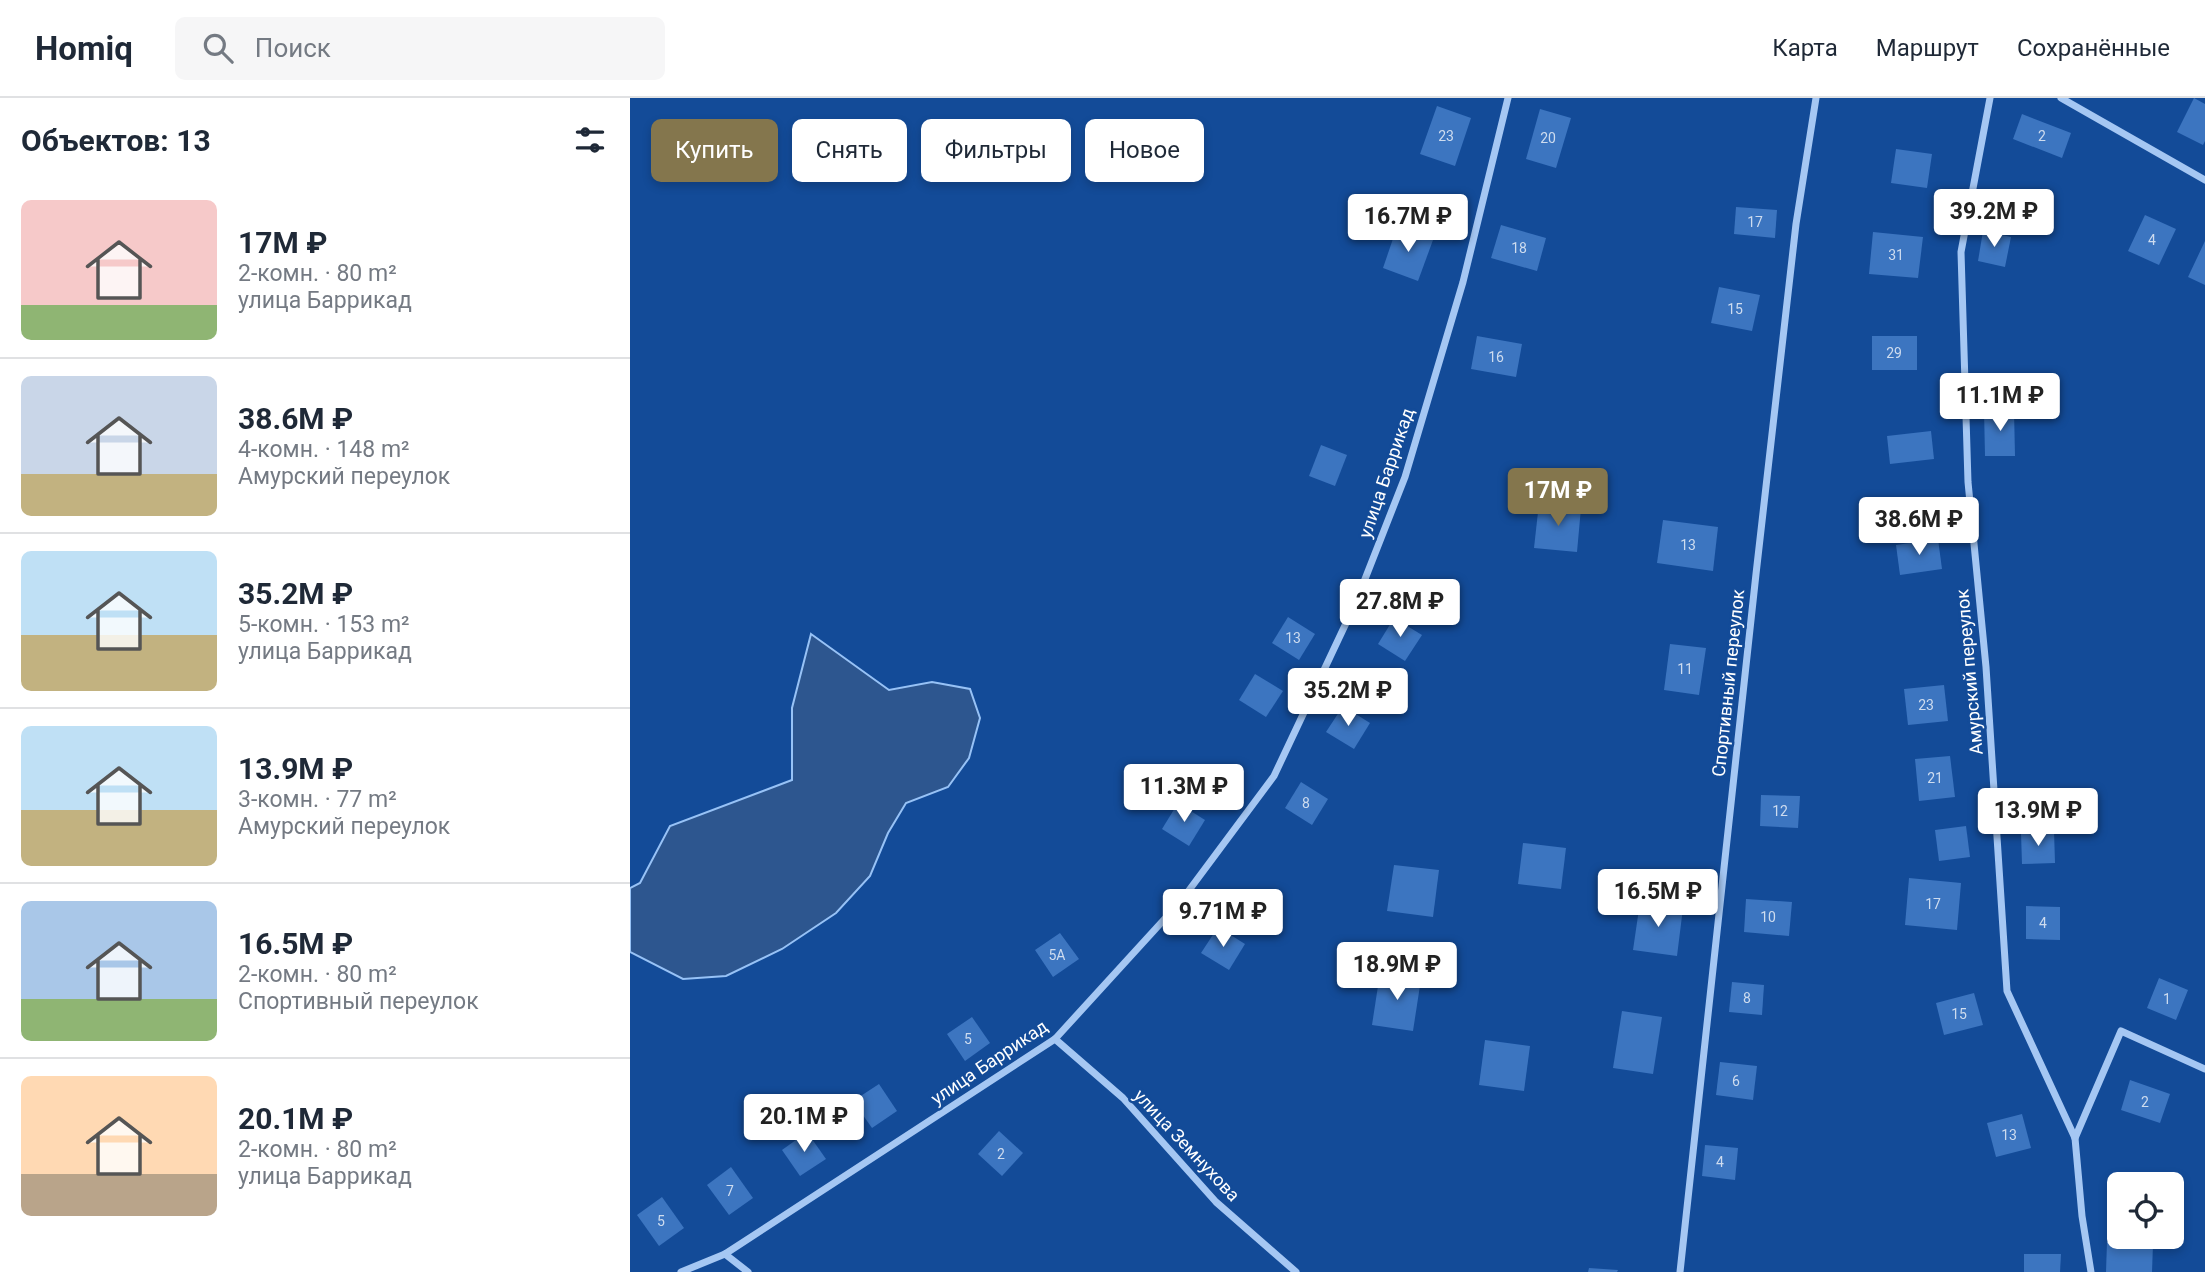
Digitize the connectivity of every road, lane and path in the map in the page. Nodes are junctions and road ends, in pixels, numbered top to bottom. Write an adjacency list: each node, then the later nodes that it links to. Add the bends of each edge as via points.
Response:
1 (1508, 98): 6 (street, улица Баррикад, via 1463,282 1405,477 1356,602 1274,776 1181,901)
2 (1816, 98): 13 (street, Спортивный переулок, via 1791,264)
3 (1990, 98): 8 (street, Амурский переулок, via 1961,252 1968,482 1986,667 2007,991)
4 (2061, 98): 5 (street)
5 (2205, 180)
6 (1055, 1039): 9 (street, улица Баррикад); 12 (street, улица Земнухова, via 1123,1098 1216,1202)
7 (2205, 1069): 8 (street, via 2121,1031)
8 (2075, 1138): 14 (street, Амурский переулок)
9 (725, 1254): 10 (street, улица Баррикад); 11 (street)
10 (681, 1272)
11 (748, 1272)
12 (1296, 1272)
13 (1679, 1272)
14 (2091, 1272)

